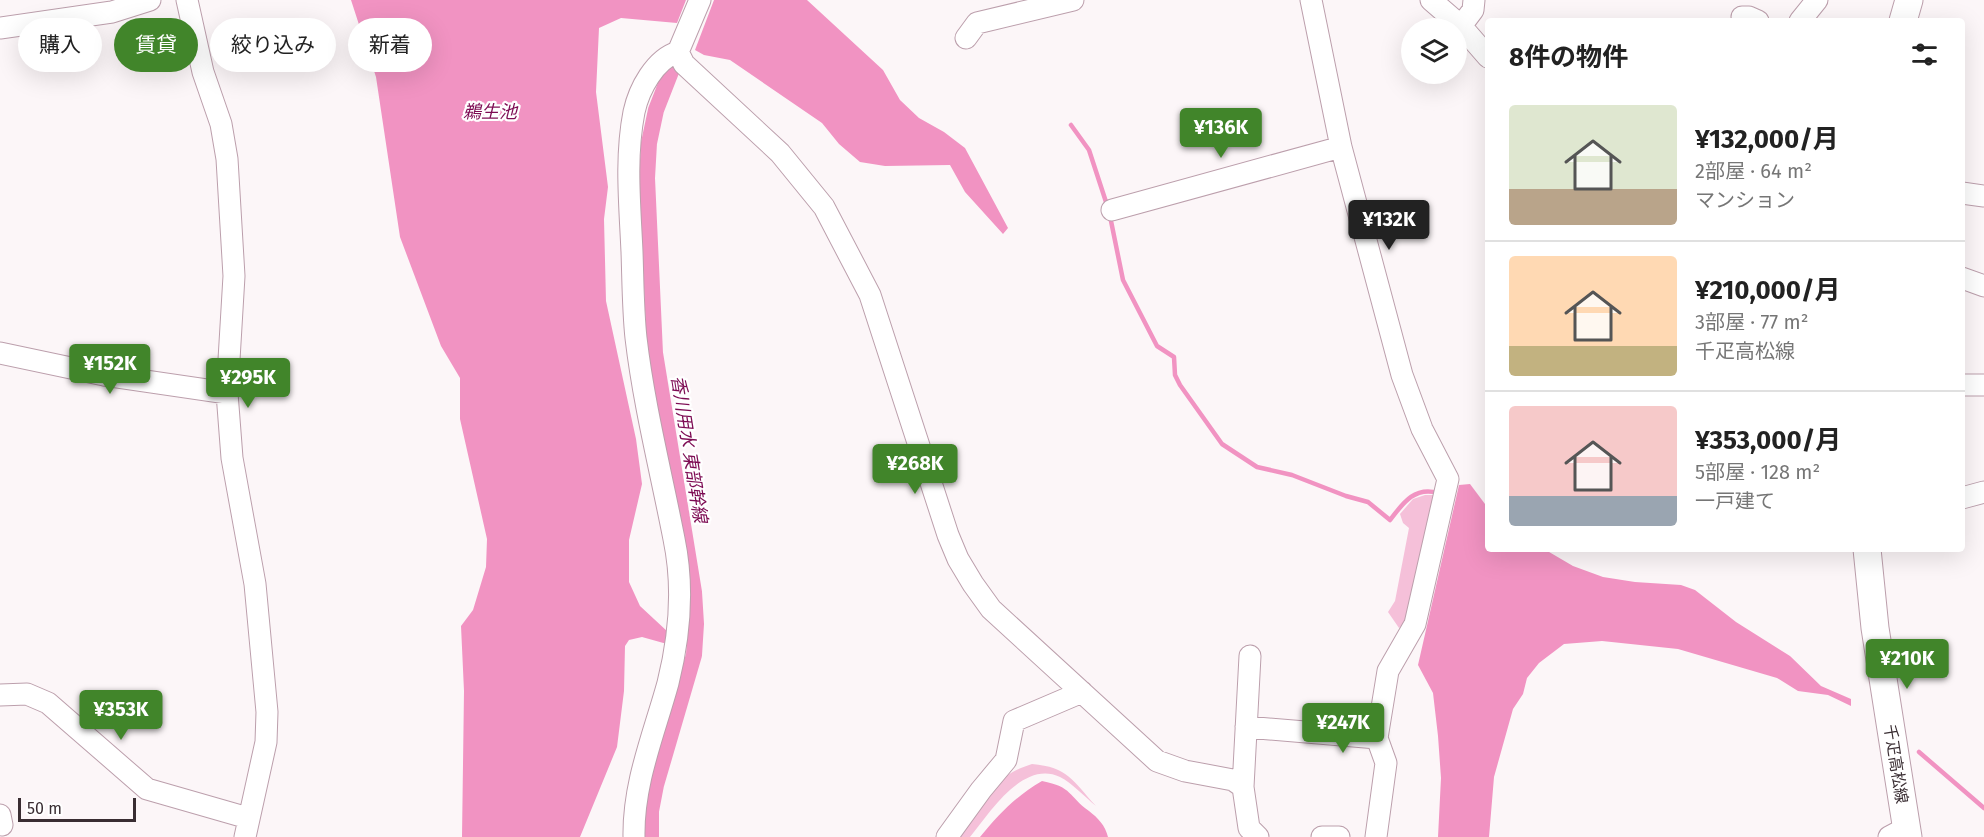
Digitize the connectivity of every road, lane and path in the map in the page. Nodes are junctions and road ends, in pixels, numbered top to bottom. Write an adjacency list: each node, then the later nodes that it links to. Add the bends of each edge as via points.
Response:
1 (150, 0): 14 (street, via 112,12)
2 (187, 0): 28 (street, via 228,159 234,276)
3 (700, 0): 17 (street)
4 (1073, 0): 16 (street, via 977,23)
5 (1311, 0): 19 (street)
6 (1431, 0): 10 (street)
7 (1474, 0): 11 (street)
8 (1817, 0): 12 (street)
9 (1909, 0): 13 (main road)
10 (1452, 18)
11 (1467, 18)
12 (1802, 18)
13 (1904, 18)
14 (0, 28)
15 (1467, 33): 18 (street)
16 (966, 38)
17 (680, 49): 33 (street, via 684,64 780,153 824,207 870,296 957,559 991,609); 41 (street, via 657,64 645,84 634,110 628,171 636,337 675,541 680,590 676,643 639,780)
18 (1485, 54)
19 (1341, 147): 22 (street); 36 (street, via 1402,375 1422,429 1448,479 1415,624 1388,671)
20 (1965, 193): 21 (street)
21 (1984, 196)
22 (1112, 210)
23 (1965, 279): 24 (street)
24 (1984, 286)
25 (0, 353): 28 (street, via 104,375)
26 (1965, 385): 27 (street)
27 (1984, 385)
28 (227, 393): 38 (street, via 232,458 255,584 267,712 266,742)
29 (1984, 492): 30 (street)
30 (1965, 497)
31 (1867, 552): 39 (main road, 千疋高松線)
32 (1250, 656): 35 (street)
33 (1082, 692): 37 (street, via 1157,762 1233,780); 42 (street, via 1014,722 1006,760)
34 (0, 694): 38 (street, via 27,694 48,703 147,789)
35 (1246, 728): 36 (street); 37 (street)
36 (1377, 738): 45 (street, via 1386,763)
37 (1242, 787): 40 (street)
38 (246, 828)
39 (1901, 834)
40 (1253, 835)
41 (634, 837)
42 (947, 837)
43 (1322, 837): 44 (street)
44 (1339, 837)
45 (1376, 837)

